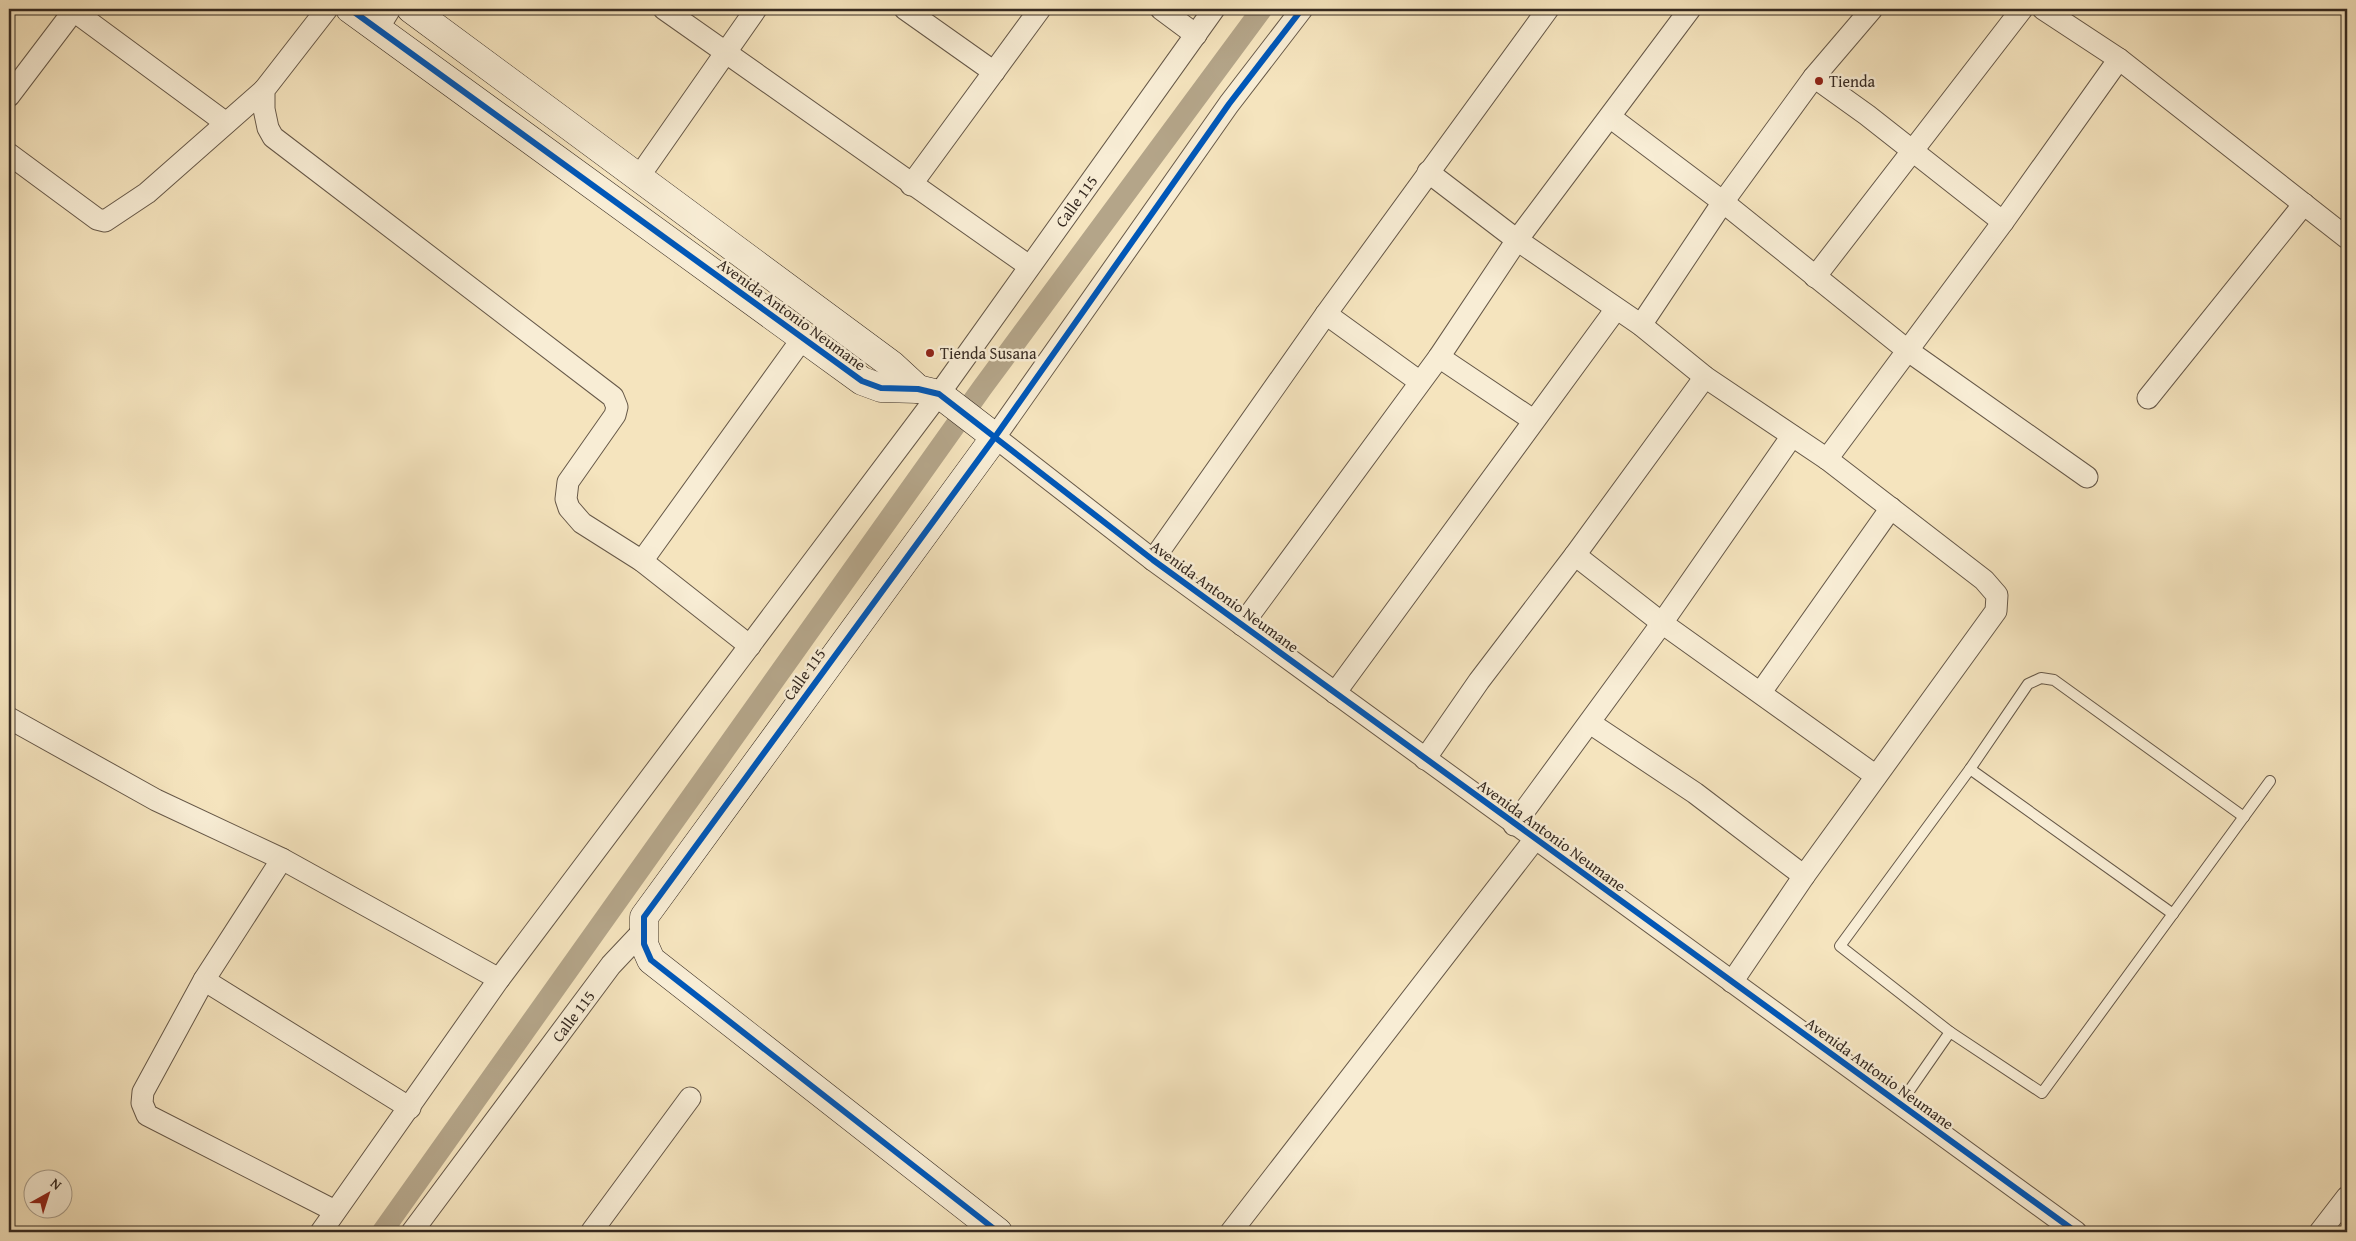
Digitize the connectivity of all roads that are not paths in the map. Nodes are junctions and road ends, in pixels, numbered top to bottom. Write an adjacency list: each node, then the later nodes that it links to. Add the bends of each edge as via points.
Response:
1 (327, 9): 23 (street)
2 (350, 9): 17 (street, Avenida Antonio Neumane)
3 (411, 9): 30 (street, Avenida Antonio Neumane)
4 (664, 9): 19 (street)
5 (756, 9): 19 (street)
6 (905, 9): 21 (street)
7 (1040, 9): 21 (street)
8 (1160, 9): 18 (street)
9 (1214, 9): 18 (street, Calle 115)
10 (1302, 9): 50 (street)
11 (1548, 9): 29 (street)
12 (1690, 9): 25 (street)
13 (1872, 9): 22 (street)
14 (2022, 9): 27 (street)
15 (2043, 9): 20 (street)
16 (75, 10): 24 (street); 26 (street)
17 (384, 19): 42 (street, Avenida Antonio Neumane)
18 (1196, 35): 37 (street, Calle 115)
19 (725, 52): 30 (street); 31 (street)
20 (2119, 59): 33 (street); 34 (street)
21 (994, 72): 31 (street)
22 (1814, 77): 27 (street); 32 (street)
23 (264, 90): 26 (street); 57 (street, via 268,128 274,137 613,397 617,407 615,415 568,482 566,499 574,516 582,523)
24 (9, 96)
25 (1610, 117): 32 (street); 36 (street)
26 (226, 123): 28 (street, via 147,193 105,221 97,219)
27 (1913, 151): 34 (street); 38 (street)
28 (9, 154)
29 (1428, 172): 36 (street); 40 (street)
30 (638, 178): 47 (street, Avenida Antonio Neumane)
31 (911, 185): 37 (street)
32 (1723, 202): 38 (street); 41 (street)
33 (2304, 204): 35 (street); 48 (street)
34 (2002, 222): 43 (street)
35 (2347, 238)
36 (1518, 240): 39 (street); 44 (street)
37 (1029, 266): 47 (street, Calle 115)
38 (1815, 277): 43 (street)
39 (1616, 309): 41 (street); 49 (street)
40 (1326, 314): 46 (street); 56 (street)
41 (1641, 325): 45 (street)
42 (802, 339): 47 (street, Avenida Antonio Neumane, via 862,382 881,388); 57 (street)
43 (1907, 350): 52 (street); 53 (street)
44 (1439, 357): 46 (street); 49 (street)
45 (1705, 377): 51 (street); 55 (street)
46 (1420, 382): 59 (street)
47 (934, 394): 50 (street, Avenida Antonio Neumane); 60 (street, Calle 115)
48 (2148, 398)
49 (1533, 420): 62 (street)
50 (991, 434): 56 (street, Avenida Antonio Neumane); 75 (street, Calle 115, via 650,907 644,917)
51 (1792, 436): 52 (street); 58 (street)
52 (1827, 459): 54 (street)
53 (2087, 477)
54 (1891, 508): 61 (street); 67 (street, via 1984,580 1997,595 1996,611)
55 (1575, 555): 58 (street); 65 (street, via 1479,681)
56 (1153, 560): 59 (street, Avenida Antonio Neumane)
57 (642, 561): 60 (street)
58 (1662, 623): 61 (street); 64 (street)
59 (1242, 625): 62 (street, Avenida Antonio Neumane)
60 (750, 646): 76 (street, Calle 115)
61 (1761, 692): 67 (street)
62 (1335, 693): 65 (street, Avenida Antonio Neumane)
63 (9, 718): 72 (street, via 156,800)
64 (1590, 723): 70 (street); 73 (street, via 1695,793)
65 (1425, 759): 70 (street, Avenida Antonio Neumane)
66 (1970, 769): 69 (lane, via 2028,684 2041,678 2054,680); 74 (lane); 79 (lane, via 1840,946)
67 (1876, 776): 73 (street)
68 (2270, 781): 69 (lane)
69 (2244, 817): 74 (lane)
70 (1514, 825): 71 (street, Avenida Antonio Neumane)
71 (1535, 839): 78 (street, Avenida Antonio Neumane); 89 (street)
72 (282, 859): 76 (street); 77 (street)
73 (1804, 876): 78 (street)
74 (2173, 914): 79 (lane, via 2042,1093)
75 (644, 930): 86 (street, Calle 115, via 611,965); 88 (street, via 644,944 651,960)
76 (499, 979): 82 (street, Calle 115)
77 (204, 980): 82 (street); 84 (street, via 143,1092 142,1103 147,1115)
78 (1732, 982): 81 (street, Avenida Antonio Neumane)
79 (1950, 1032): 81 (lane)
80 (690, 1098): 87 (street)
81 (1900, 1104): 90 (street, Avenida Antonio Neumane)
82 (410, 1108): 84 (street, Calle 115)
83 (2347, 1197): 91 (street)
84 (335, 1212): 85 (street, Calle 115)
85 (321, 1232)
86 (412, 1232)
87 (592, 1232)
88 (998, 1232)
89 (1231, 1232)
90 (2076, 1232)
91 (2320, 1232)

